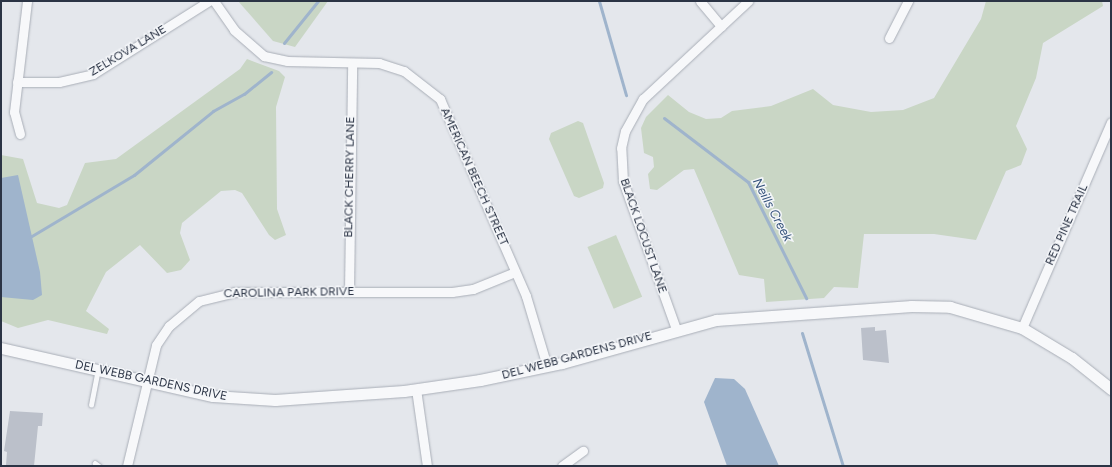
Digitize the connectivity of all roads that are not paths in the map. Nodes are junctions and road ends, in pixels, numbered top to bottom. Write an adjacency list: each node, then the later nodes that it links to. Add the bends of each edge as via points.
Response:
1 (27, 1): 10 (street)
2 (209, 1): 10 (street, ZELKOVA LANE, via 93,74 59,82)
3 (214, 1): 9 (street, AMERICAN BEECH STREET, via 234,30 264,56 287,61)
4 (700, 1): 7 (street)
5 (748, 1): 7 (street, BLACK LOCUST LANE)
6 (908, 1): 8 (street)
7 (721, 26): 16 (street, BLACK LOCUST LANE, via 643,99 630,117 621,148 623,181)
8 (889, 38)
9 (352, 63): 13 (street, AMERICAN BEECH STREET, via 379,63 404,71 440,99); 14 (street, BLACK CHERRY LANE)
10 (17, 82): 12 (street, via 14,112)
11 (1111, 122): 15 (street, RED PINE TRAIL)
12 (20, 134)
13 (515, 272): 14 (street, CAROLINA PARK DRIVE, via 474,289 452,292); 18 (street, AMERICAN BEECH STREET, via 538,328)
14 (349, 292): 20 (street, CAROLINA PARK DRIVE, via 234,292 199,301 169,326 156,345)
15 (1022, 328): 16 (street, DEL WEBB GARDENS DRIVE, via 950,307 911,306 716,320); 22 (street, DEL WEBB GARDENS DRIVE, via 1072,358)
16 (676, 329): 18 (street, DEL WEBB GARDENS DRIVE)
17 (1, 348): 19 (street, DEL WEBB GARDENS DRIVE)
18 (547, 366): 21 (street, DEL WEBB GARDENS DRIVE)
19 (98, 370): 20 (street, DEL WEBB GARDENS DRIVE); 23 (lane)
20 (147, 381): 21 (street, DEL WEBB GARDENS DRIVE, via 250,400); 25 (street, CAROLINA PARK DRIVE)
21 (416, 389): 26 (street)
22 (1111, 389)
23 (91, 405)
24 (583, 451): 27 (street)
25 (127, 466)
26 (427, 466)
27 (562, 466)

